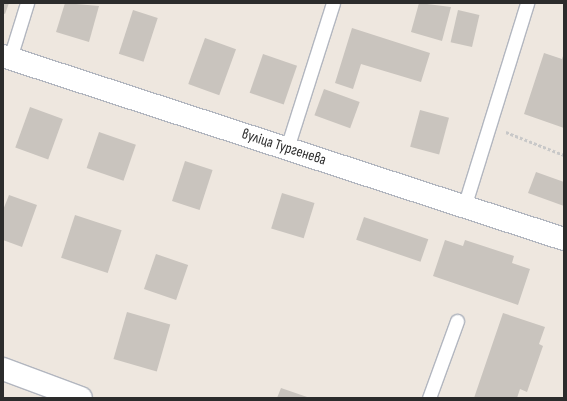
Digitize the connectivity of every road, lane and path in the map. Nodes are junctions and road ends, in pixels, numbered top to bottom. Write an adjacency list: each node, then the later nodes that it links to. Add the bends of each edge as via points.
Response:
1 (27, 3): 4 (lane)
2 (332, 3): 6 (lane)
3 (527, 3): 5 (lane)
4 (7, 57): 6 (street, вуліца Тургенева)
5 (489, 126): 7 (path); 8 (lane)
6 (287, 148): 8 (street, вуліца Тургенева)
7 (564, 155)
8 (464, 207): 9 (street, вуліца Тургенева)
9 (564, 239)
10 (457, 321): 13 (lane)
11 (3, 369): 12 (street)
12 (71, 397)
13 (429, 398)

